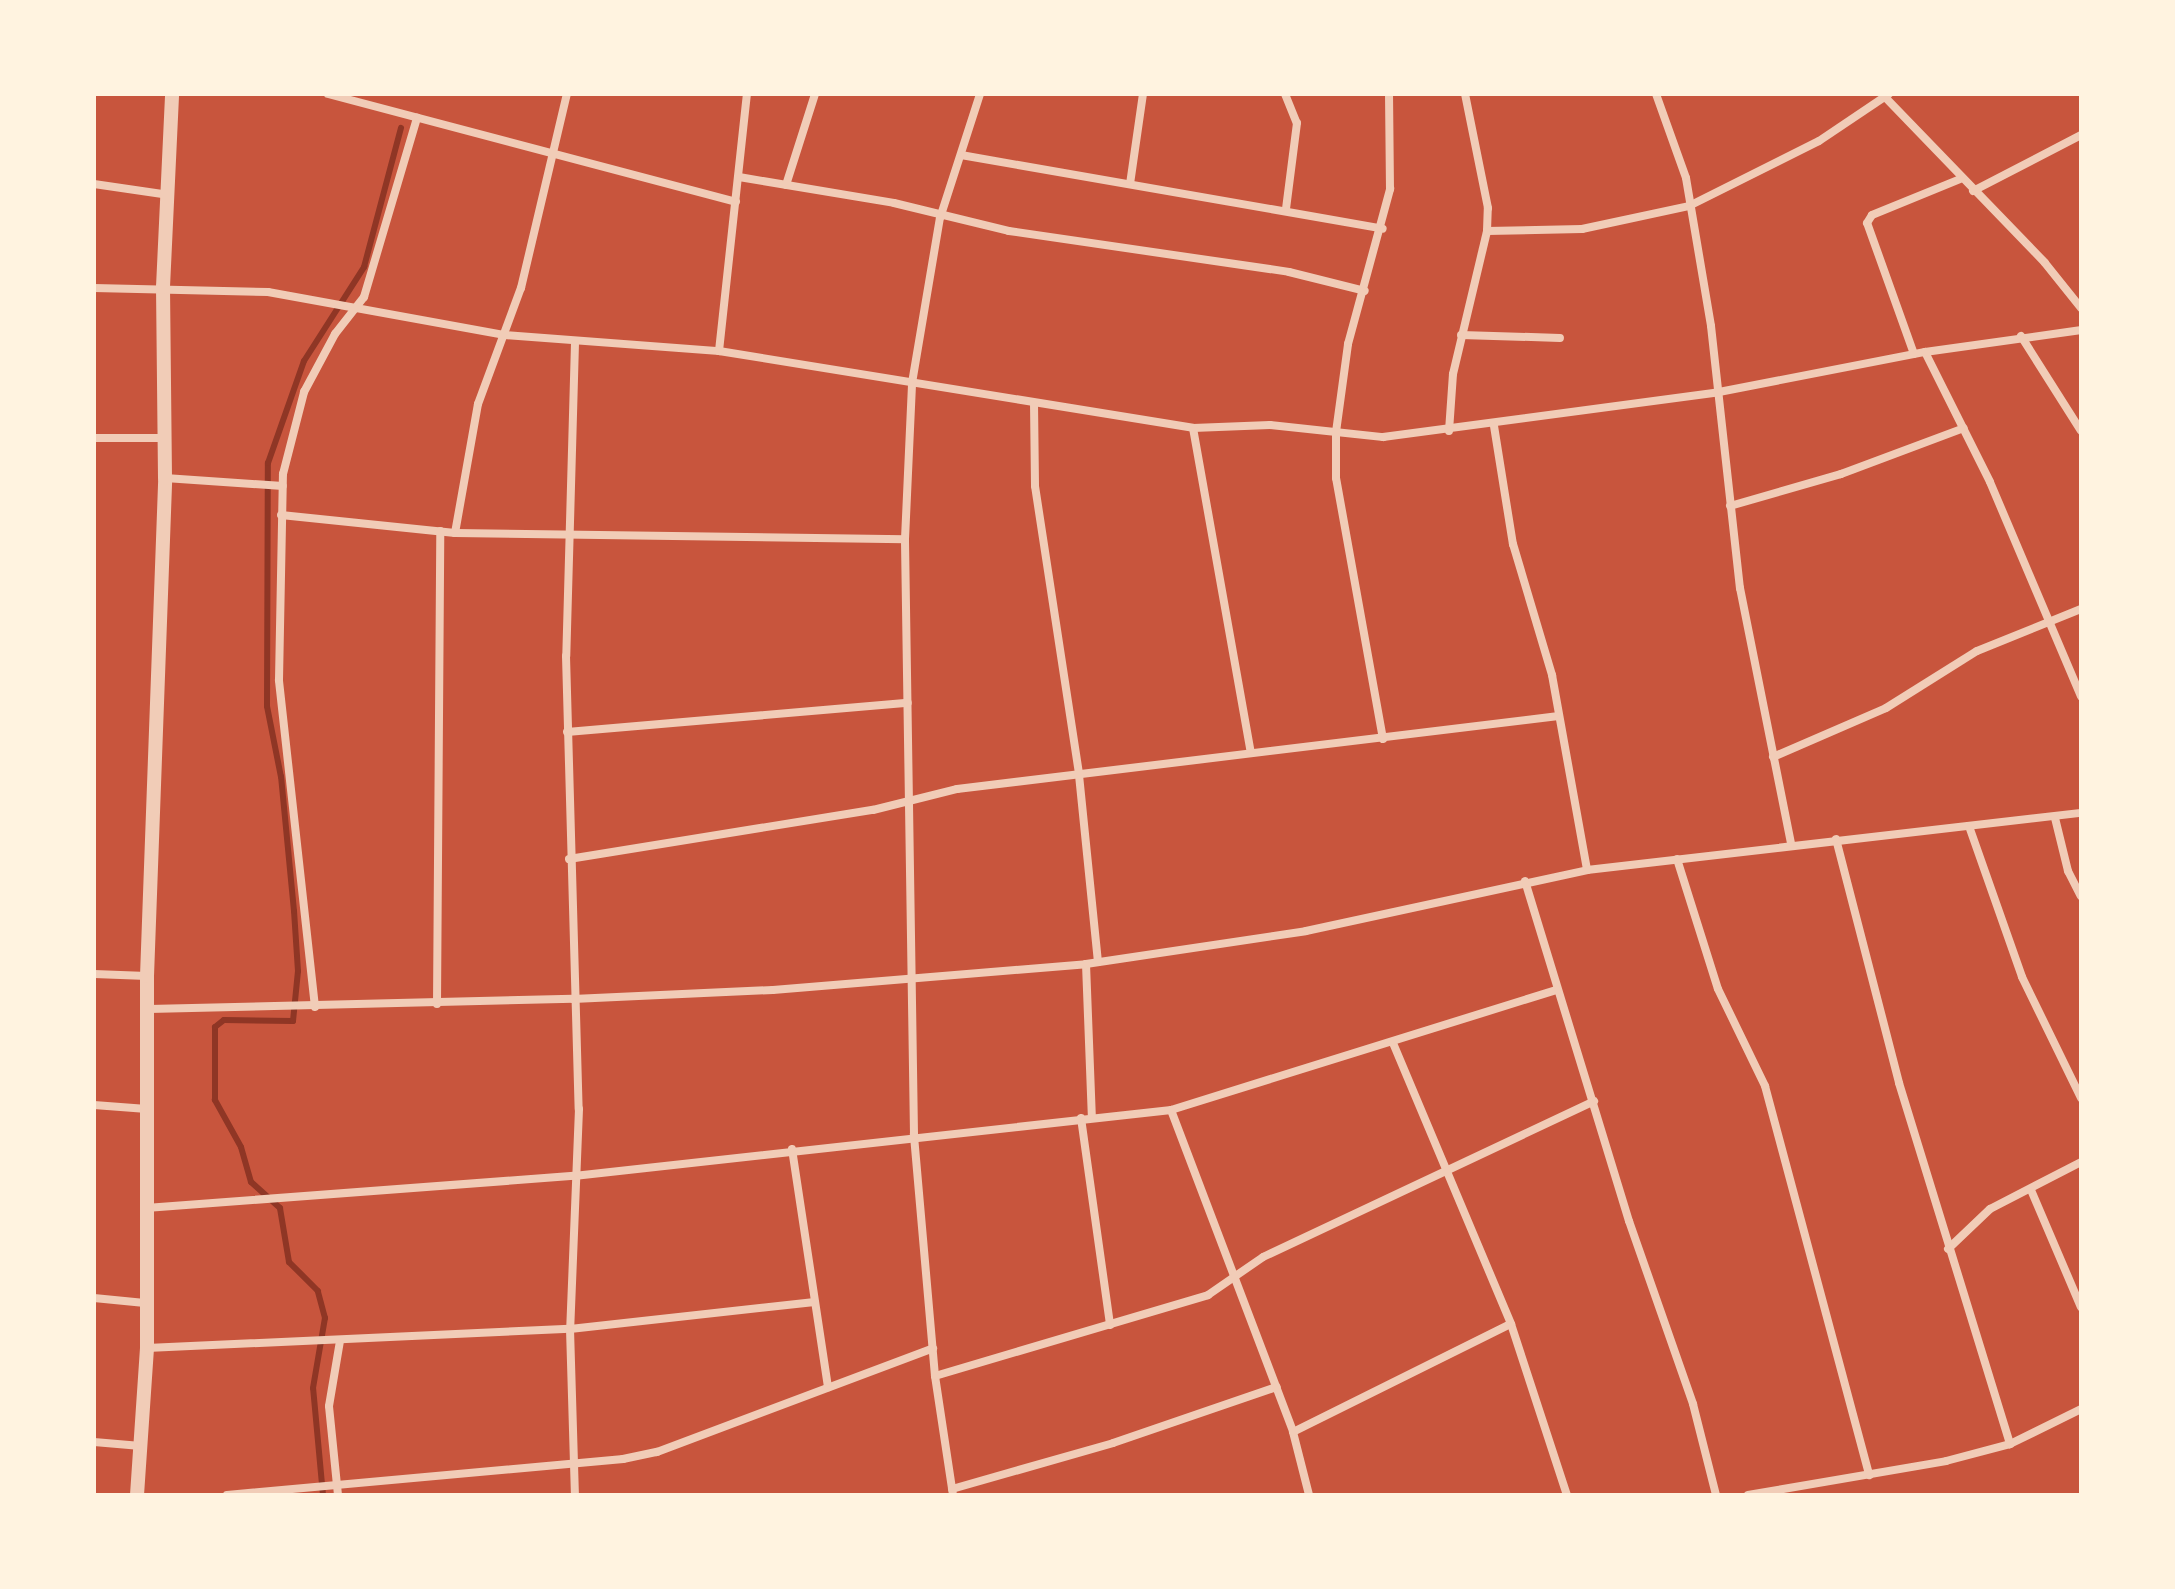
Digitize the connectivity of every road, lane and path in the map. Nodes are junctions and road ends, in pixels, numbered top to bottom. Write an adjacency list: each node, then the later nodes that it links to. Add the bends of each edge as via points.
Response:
1 (172, 94): 23 (street)
2 (328, 94): 13 (street)
3 (567, 94): 16 (street)
4 (747, 94): 17 (street)
5 (815, 94): 21 (street)
6 (980, 94): 15 (street)
7 (1143, 94): 20 (street)
8 (1285, 94): 26 (street, via 1297,123)
9 (1389, 94): 28 (street, via 1394,149)
10 (1465, 94): 29 (street, via 1488,208)
11 (1656, 94): 25 (street, via 1686,178)
12 (1885, 95): 18 (street); 25 (street, via 1819,141)
13 (417, 118): 16 (street); 33 (street)
14 (2081, 135): 22 (street)
15 (961, 155): 20 (street); 27 (street)
16 (551, 156): 24 (street); 36 (street)
17 (739, 177): 21 (street); 24 (street)
18 (1960, 179): 22 (street); 43 (street, via 1872,215 1867,223)
19 (94, 184): 23 (street)
20 (1130, 184): 26 (street)
21 (786, 185): 27 (street, via 894,203)
22 (1973, 191): 34 (street)
23 (170, 195): 30 (street)
24 (736, 202): 41 (street)
25 (1689, 206): 29 (street, via 1582,229); 45 (street)
26 (1286, 209): 28 (street)
27 (940, 218): 32 (street, via 1289,272); 44 (street)
28 (1383, 229): 32 (street)
29 (1487, 231): 37 (street)
30 (163, 287): 31 (street); 33 (street, via 268,292); 54 (street)
31 (94, 288)
32 (1365, 291): 52 (street, via 1348,344)
33 (357, 306): 36 (street); 56 (street, via 335,334 304,392 288,441)
34 (2081, 308)
35 (2081, 330): 38 (street)
36 (505, 335): 40 (street); 60 (street, via 478,404)
37 (1461, 335): 39 (street); 50 (street, via 1447,414)
38 (2021, 336): 42 (street); 51 (street)
39 (1560, 338)
40 (575, 343): 41 (street); 61 (street)
41 (719, 351): 44 (street)
42 (1925, 352): 43 (street); 49 (street)
43 (1914, 354): 45 (street)
44 (912, 383): 46 (street); 62 (street)
45 (1719, 392): 47 (street); 57 (street)
46 (1034, 403): 48 (street); 72 (street, via 1034,478)
47 (1494, 426): 50 (street); 67 (street, via 1513,544)
48 (1193, 428): 52 (street, via 1270,425); 70 (street)
49 (1964, 428): 57 (street, via 1841,474); 64 (street)
50 (1449, 431): 52 (street, via 1383,437)
51 (2081, 431)
52 (1336, 432): 69 (street, via 1336,478)
53 (94, 438): 54 (street)
54 (166, 438): 55 (street)
55 (165, 478): 56 (street); 87 (street)
56 (283, 486): 58 (street)
57 (1730, 506): 71 (street)
58 (281, 515): 59 (street); 92 (street, via 279,680)
59 (440, 531): 60 (street); 91 (street)
60 (455, 533): 61 (street)
61 (569, 534): 62 (street); 68 (street)
62 (905, 539): 66 (street)
63 (2081, 609): 64 (street)
64 (2051, 620): 65 (street); 71 (street, via 1977,651 1886,708)
65 (2081, 696)
66 (908, 703): 68 (street); 73 (street)
67 (1559, 716): 69 (street); 81 (street)
68 (567, 732): 79 (street)
69 (1383, 739): 70 (street)
70 (1251, 753): 72 (street)
71 (1773, 757): 78 (street)
72 (1079, 775): 73 (street); 84 (street)
73 (911, 798): 79 (street, via 873,810); 88 (street)
74 (2081, 813): 75 (street)
75 (2055, 818): 76 (street); 83 (street, via 2068,871)
76 (1970, 829): 77 (street); 95 (street, via 2022,977)
77 (1836, 839): 78 (street); 109 (street)
78 (1791, 844): 80 (street)
79 (569, 859): 90 (street)
80 (1677, 859): 81 (street); 130 (street, via 1718,989 1765,1086)
81 (1587, 870): 82 (street)
82 (1525, 881): 84 (street, via 1306,931); 89 (street)
83 (2081, 896)
84 (1098, 962): 85 (street)
85 (1086, 964): 88 (street); 100 (street)
86 (94, 974): 87 (street)
87 (147, 976): 93 (street)
88 (915, 976): 90 (street); 102 (street)
89 (1557, 990): 94 (street); 96 (street)
90 (573, 999): 91 (street); 106 (street, via 579,1109)
91 (437, 1004): 92 (street)
92 (315, 1007): 93 (street)
93 (149, 1009): 98 (street)
94 (1393, 1043): 99 (street); 105 (street)
95 (2081, 1098)
96 (1594, 1101): 105 (street); 138 (street, via 1693,1404)
97 (94, 1105): 98 (street)
98 (147, 1109): 108 (street)
99 (1171, 1110): 100 (street); 110 (street)
100 (1092, 1117): 101 (street)
101 (1081, 1118): 102 (street); 116 (street)
102 (914, 1134): 103 (street); 120 (street)
103 (792, 1149): 106 (street); 112 (street)
104 (2081, 1162): 107 (street)
105 (1444, 1171): 110 (street); 115 (street)
106 (574, 1176): 108 (street); 117 (street)
107 (2031, 1190): 109 (street, via 1990,1209); 114 (street)
108 (146, 1208): 113 (street)
109 (1948, 1249): 127 (street)
110 (1232, 1276): 116 (street, via 1208,1295); 123 (street)
111 (94, 1298): 113 (street)
112 (815, 1302): 117 (street); 122 (street)
113 (145, 1303): 119 (street)
114 (2081, 1307)
115 (1511, 1324): 125 (street); 137 (street)
116 (1110, 1325): 121 (street)
117 (570, 1329): 118 (street); 129 (street)
118 (340, 1341): 119 (street); 131 (street, via 329,1406)
119 (147, 1348): 128 (street)
120 (933, 1348): 121 (street); 122 (street)
121 (935, 1376): 132 (street)
122 (828, 1387): 129 (street, via 657,1452)
123 (1277, 1387): 125 (street); 132 (street)
124 (2081, 1409): 127 (street)
125 (1293, 1432): 136 (street)
126 (94, 1442): 128 (street)
127 (2010, 1444): 130 (street)
128 (141, 1446): 133 (street)
129 (574, 1464): 131 (street); 135 (street)
130 (1869, 1475): 139 (street)
131 (338, 1490): 134 (street)
132 (953, 1492)
133 (137, 1495)
134 (227, 1495)
135 (575, 1495)
136 (1309, 1495)
137 (1567, 1495)
138 (1716, 1495)
139 (1748, 1495)

